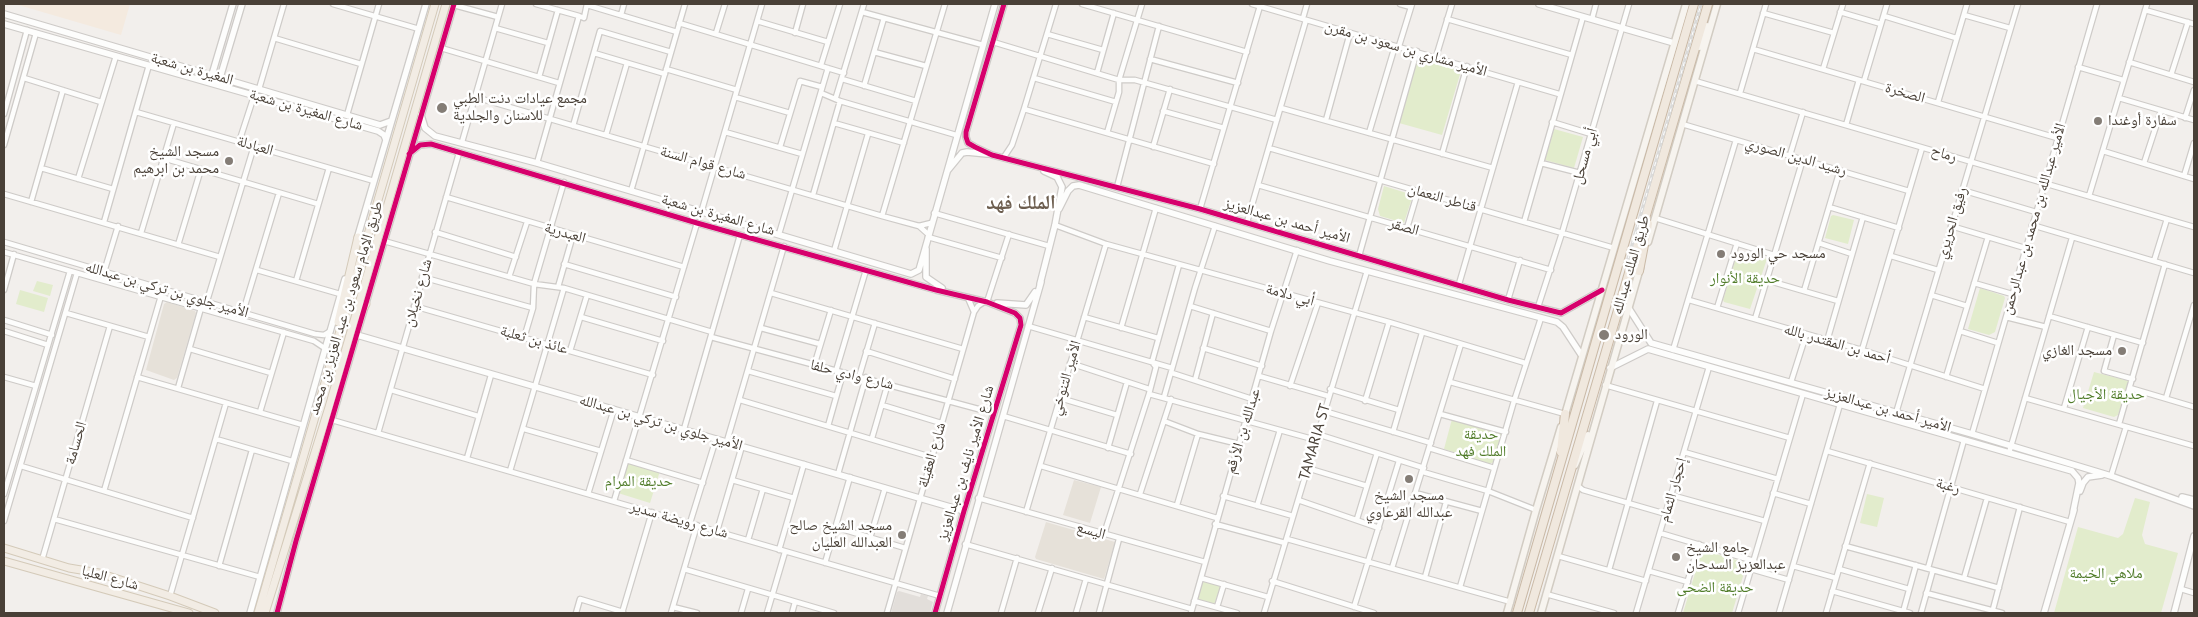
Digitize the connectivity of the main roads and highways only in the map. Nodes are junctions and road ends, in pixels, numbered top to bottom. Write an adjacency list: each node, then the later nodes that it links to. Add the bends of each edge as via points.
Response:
1 (435, 4): 16 (main road, طريق الإمام سعود بن عبد العزيز بن محمد)
2 (446, 4): 15 (main road, طريق الإمام سعود بن عبد العزيز بن محمد)
3 (1687, 4): 7 (highway); 12 (main road)
4 (1694, 4): 7 (highway, طريق الملك عبدالله)
5 (1708, 4): 8 (highway, طريق الملك عبدالله)
6 (1716, 4): 8 (main road); 13 (main road, طريق الملك عبدالله)
7 (1677, 65): 9 (highway, طريق الملك عبدالله)
8 (1690, 66): 10 (highway, طريق الملك عبدالله)
9 (1642, 182): 12 (main road); 20 (highway, طريق الملك عبدالله)
10 (1656, 182): 13 (highway); 19 (highway, طريق الملك عبدالله)
11 (358, 237): 16 (main road)
12 (1618, 237): 18 (main road)
13 (1639, 271): 17 (main road, طريق الملك عبدالله)
14 (366, 304): 15 (main road)
15 (341, 363): 30 (main road, طريق الإمام سعود بن عبد العزيز بن محمد)
16 (322, 389): 29 (main road, طريق الإمام سعود بن عبد العزيز بن محمد)
17 (1602, 394): 19 (main road); 34 (main road, طريق الملك عبدالله)
18 (1565, 414): 20 (highway); 31 (main road)
19 (1569, 478): 33 (highway, طريق الملك عبدالله)
20 (1554, 490): 32 (highway, طريق الملك عبدالله)
21 (4, 548): 23 (main road, شارع العليا)
22 (4, 561): 25 (main road, شارع العليا)
23 (69, 568): 24 (main road, شارع العليا); 25 (main road, via 78,570 80,575)
24 (99, 573): 26 (main road, via 90,574 87,578); 28 (main road, شارع العليا)
25 (68, 580): 26 (main road, شارع العليا)
26 (94, 585): 27 (main road, شارع العليا)
27 (189, 613)
28 (215, 613)
29 (258, 613)
30 (265, 613)
31 (1507, 613)
32 (1517, 613)
33 (1530, 613)
34 (1541, 613)

